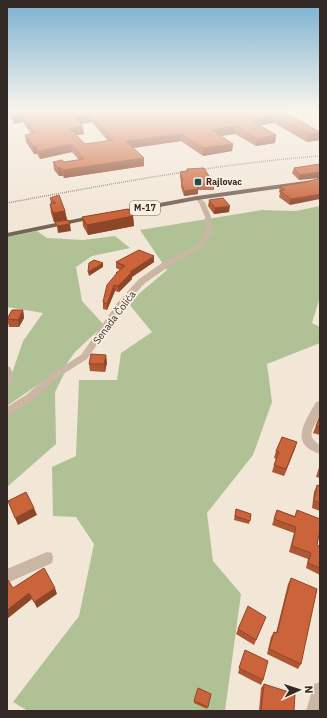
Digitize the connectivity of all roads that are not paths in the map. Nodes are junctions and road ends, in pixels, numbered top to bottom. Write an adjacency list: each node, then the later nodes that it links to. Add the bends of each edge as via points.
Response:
1 (320, 181): 2 (main road, M-17)
2 (198, 198): 3 (main road, M-17); 9 (street, Senada Čolića, via 208,217 209,233 201,246 168,263 142,281 121,304 84,357)
3 (107, 215)
4 (100, 216): 5 (main road)
5 (7, 234)
6 (7, 370): 7 (street)
7 (7, 385)
8 (320, 405): 10 (street, via 305,432 310,445)
9 (7, 412)
10 (320, 450)
11 (47, 558): 12 (street)
12 (7, 576)
13 (320, 690): 14 (street)
14 (314, 711)

